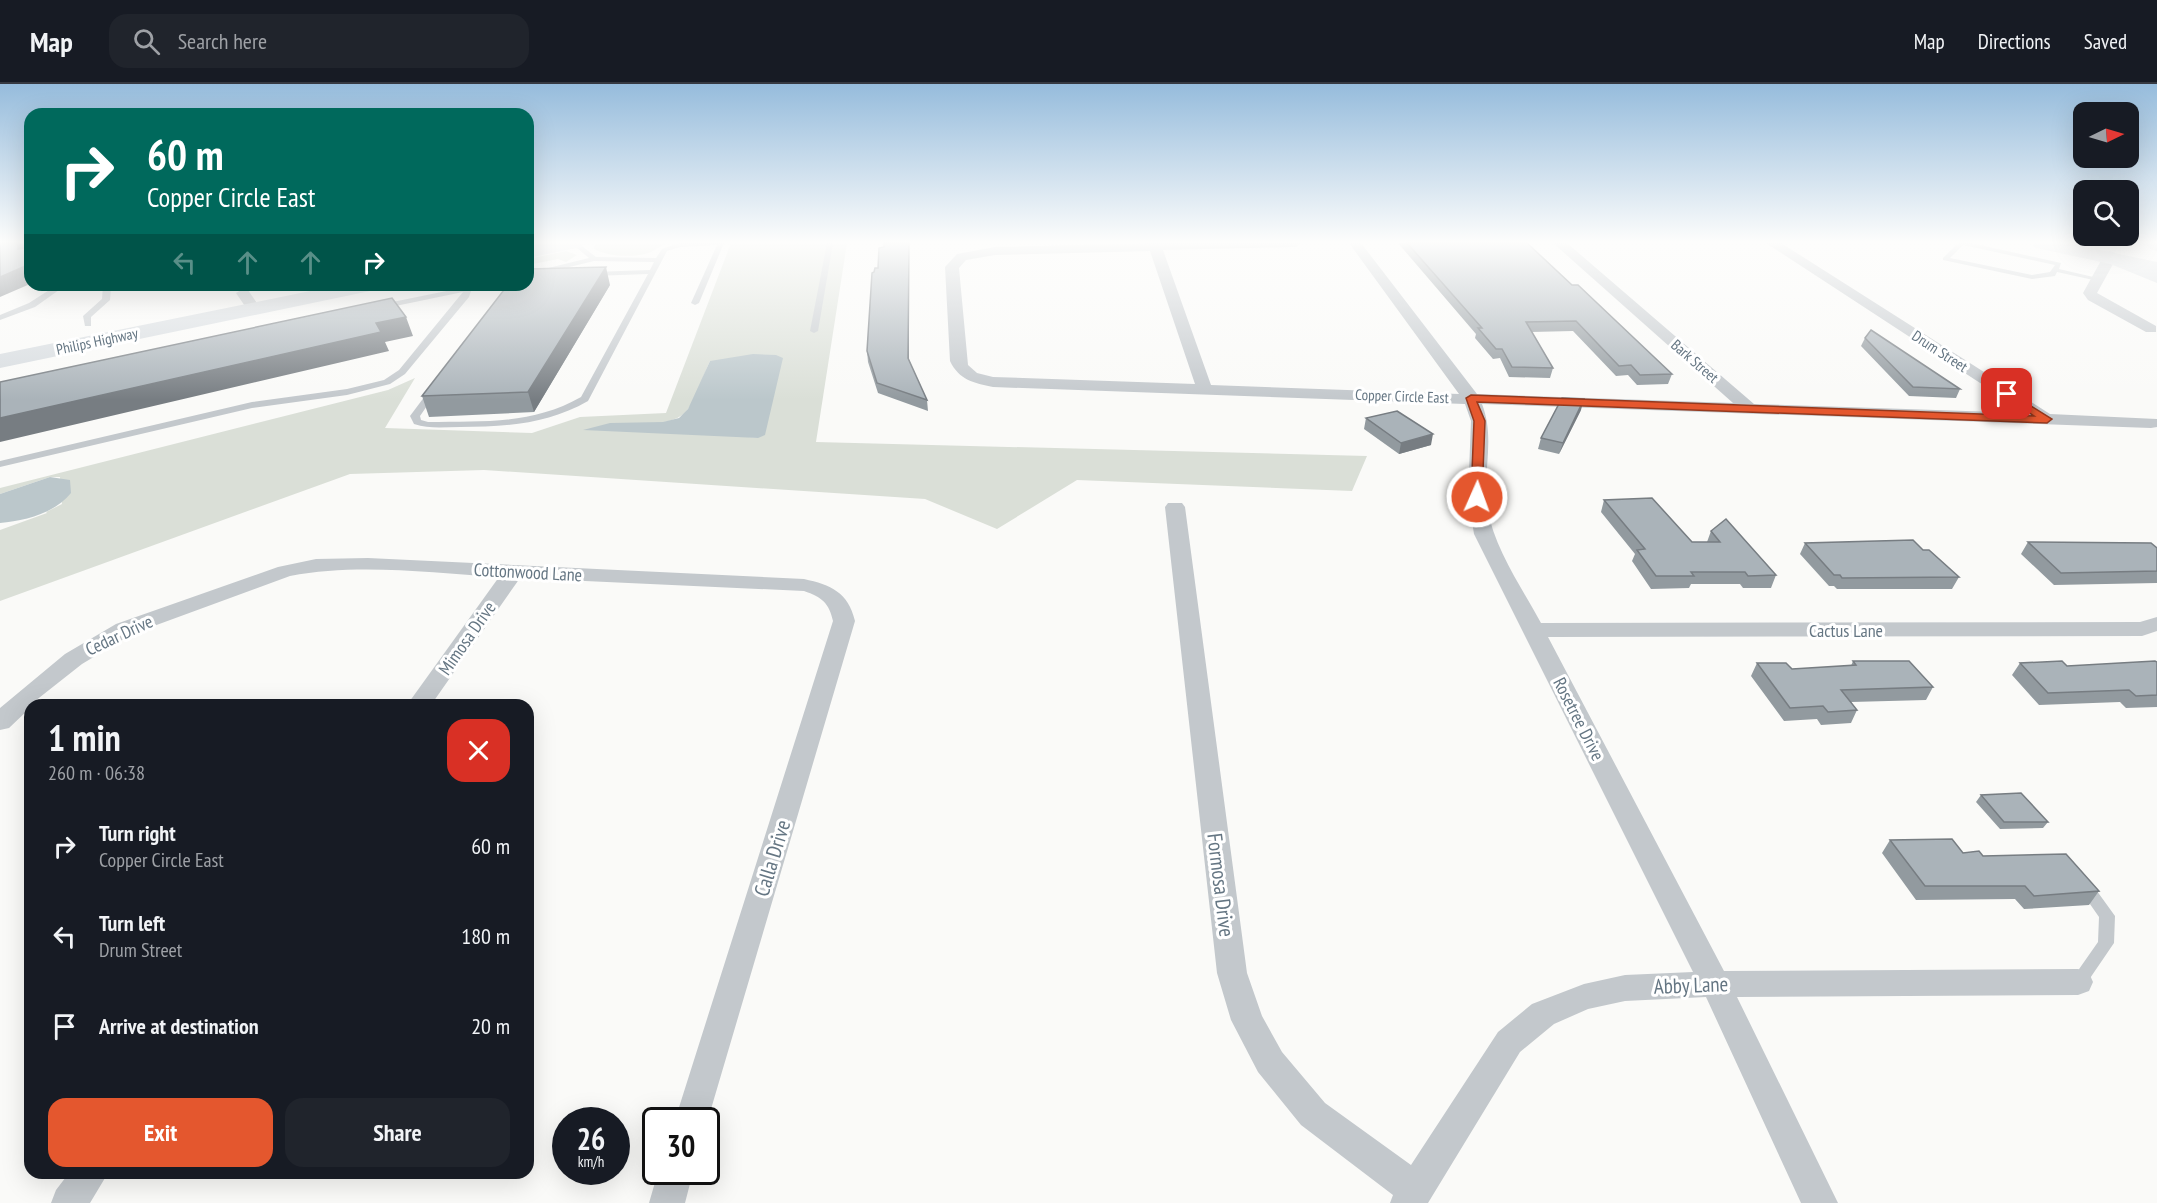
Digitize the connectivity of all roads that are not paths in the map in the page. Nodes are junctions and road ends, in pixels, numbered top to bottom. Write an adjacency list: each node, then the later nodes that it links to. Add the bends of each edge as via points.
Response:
1 (47, 295): 18 (lane)
2 (106, 295): 19 (lane, via 106,300 87,316)
3 (223, 295): 19 (main road, Philips Highway)
4 (228, 295): 23 (main road, Philips Highway)
5 (430, 295): 17 (lane)
6 (466, 295): 30 (lane, via 402,372 387,382 347,392 252,405)
7 (640, 295): 24 (lane, via 585,399 568,411 536,420 427,425 417,422 415,416)
8 (698, 295): 16 (lane)
9 (821, 295): 21 (lane)
10 (954, 295): 25 (street, Copper Circle East, via 958,361 966,374 976,380)
11 (1172, 295): 25 (street)
12 (1394, 295): 26 (street, Rosetree Drive)
13 (1619, 295): 27 (street, Bark Street)
14 (1854, 295): 28 (street, Drum Street)
15 (2092, 295): 20 (street)
16 (695, 303)
17 (372, 309)
18 (0, 318)
19 (88, 324): 22 (main road, Philips Highway)
20 (2151, 329)
21 (814, 332)
22 (0, 342)
23 (0, 361)
24 (442, 378)
25 (1205, 390): 26 (street, Copper Circle East)
26 (1471, 398): 27 (street, Copper Circle East); 36 (street, Rosetree Drive, via 1480,421 1477,497 1484,534)
27 (1750, 409): 28 (street, Copper Circle East)
28 (2047, 419): 29 (street, Copper Circle East)
29 (2151, 423)
30 (0, 464)
31 (1174, 507): 47 (street, Formosa Drive, via 1232,973 1247,1020 1270,1062 1313,1114)
32 (514, 571): 33 (street, Cottonwood Lane, via 342,563 285,571); 34 (street, Cottonwood Lane, via 804,585); 38 (street, Mimosa Drive)
33 (224, 593): 37 (street, Cedar Drive, via 100,640 58,669)
34 (834, 597): 44 (street, Calla Drive, via 842,608 844,621)
35 (2157, 624): 36 (street, Cactus Lane, via 2142,629)
36 (1534, 630): 43 (street, Rosetree Drive)
37 (25, 699)
38 (423, 699)
39 (24, 700): 40 (street, Cedar Drive)
40 (0, 722)
41 (2073, 873): 42 (lane, via 2106,916 2106,943)
42 (2078, 982): 43 (street, Abby Lane)
43 (1715, 984): 47 (street, Abby Lane, via 1625,987 1584,997 1544,1014 1509,1042); 50 (street, Rosetree Drive)
44 (696, 1107)
45 (86, 1179): 48 (street)
46 (672, 1185): 49 (street)
47 (1412, 1197)
48 (69, 1203)
49 (667, 1203)
50 (1820, 1203)

